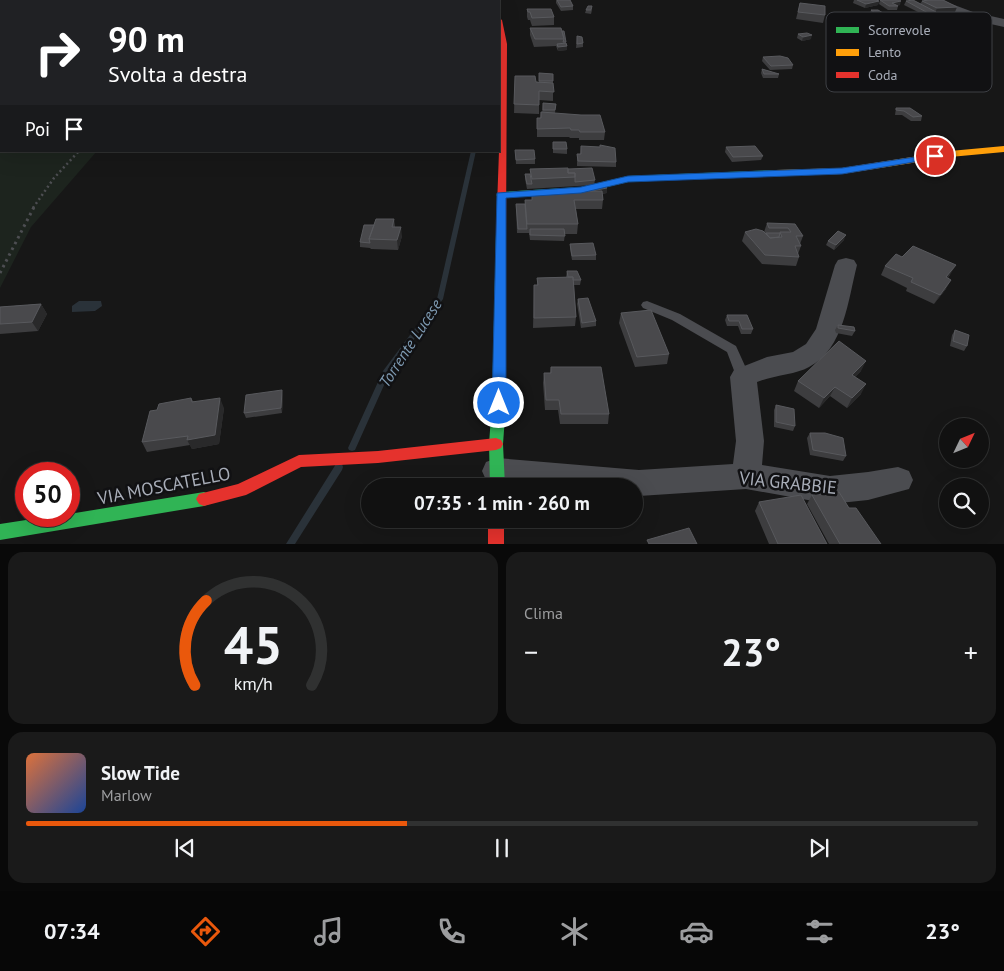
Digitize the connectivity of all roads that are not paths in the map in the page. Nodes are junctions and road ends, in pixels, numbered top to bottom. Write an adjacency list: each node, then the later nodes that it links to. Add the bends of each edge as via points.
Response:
1 (930, 0): 2 (street)
2 (959, 12)
3 (500, 26): 5 (street, via 503,44)
4 (1004, 149): 5 (street, via 842,171 628,179 581,190)
5 (501, 195): 9 (street)
6 (846, 264): 8 (street, via 828,331 816,351 799,361 767,367)
7 (647, 305): 8 (lane, via 676,317 732,349)
8 (742, 377): 10 (street, via 750,441)
9 (496, 467): 10 (street, VIA GRABBIE, via 638,483); 13 (street, VIA MOSCATELLO, via 378,457 298,461 241,490 208,498)
10 (746, 476): 11 (street, VIA GRABBIE, via 830,490)
11 (898, 480)
12 (496, 528): 14 (street)
13 (0, 532)
14 (496, 544)

